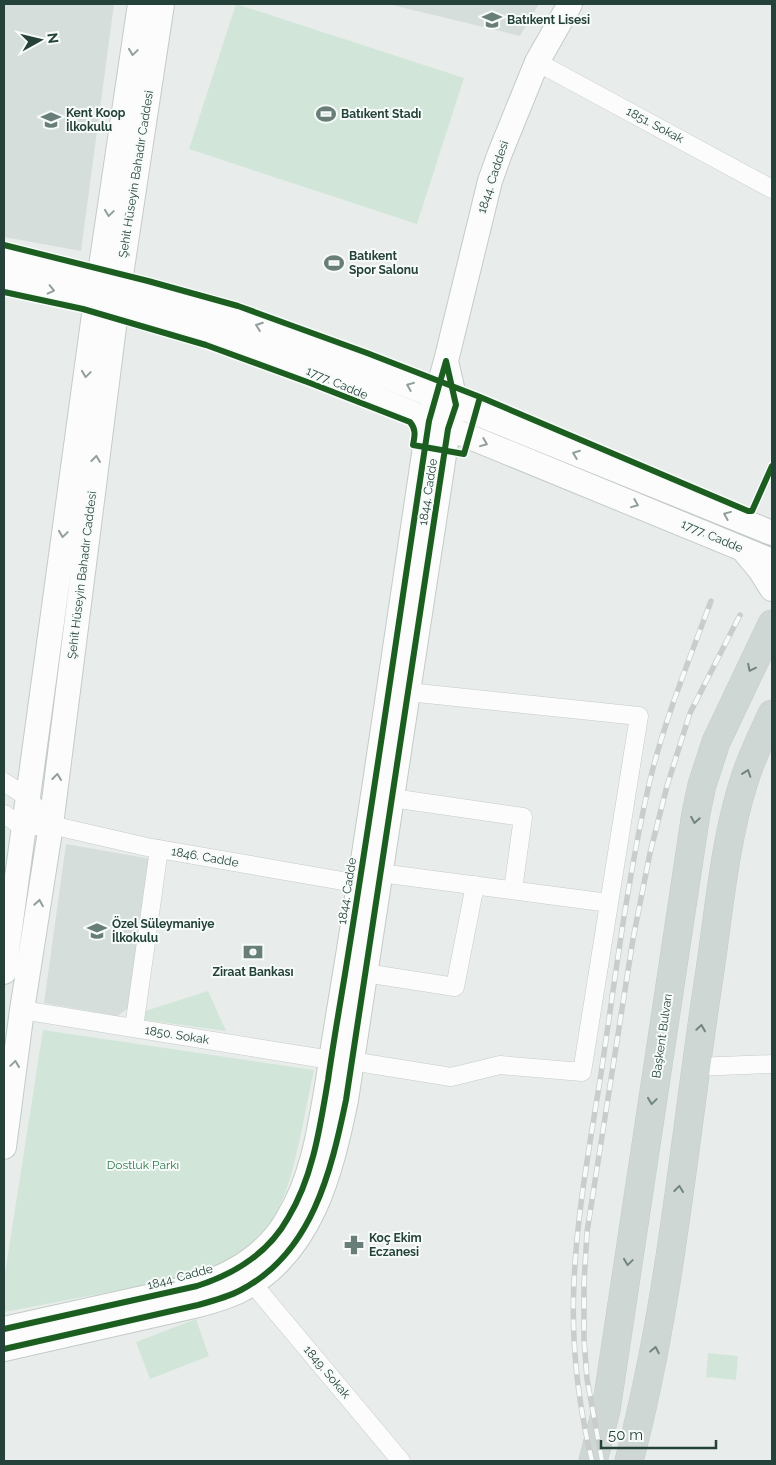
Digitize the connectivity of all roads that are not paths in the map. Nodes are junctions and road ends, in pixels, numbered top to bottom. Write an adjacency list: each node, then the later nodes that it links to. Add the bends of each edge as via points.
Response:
1 (140, 4): 8 (street, Şehit Hüseyin Bahadır Caddesi, one-way to 8)
2 (162, 4): 8 (street, Şehit Hüseyin Bahadır Caddesi)
3 (570, 4): 4 (street, 1844. Caddesi)
4 (537, 62): 5 (street, 1851. Sokak); 10 (street, 1844. Caddesi, via 490,181 446,361)
5 (772, 189)
6 (4, 256): 8 (street, 1777. Cadde)
7 (4, 280): 9 (street, 1777. Cadde, one-way to 9)
8 (110, 280): 9 (street, Şehit Hüseyin Bahadır Caddesi); 10 (street, 1777. Cadde, one-way to 8, via 243,320)
9 (107, 304): 11 (street, 1777. Cadde, via 246,345); 20 (street, Şehit Hüseyin Bahadır Caddesi, one-way to 20); 23 (street, Şehit Hüseyin Bahadır Caddesi, one-way to 9, via 115,318)
10 (446, 401): 11 (street, 1844. Cadde); 12 (street, 1777. Cadde, one-way to 10)
11 (439, 425): 13 (street, 1777. Cadde, one-way to 13); 17 (street, 1844. Cadde); 25 (street, 1844. Cadde)
12 (772, 533)
13 (742, 549): 14 (street, 1777. Cadde); 15 (street)
14 (772, 561)
15 (772, 590)
16 (772, 624): 42 (main road, Başkent Bulvarı, one-way to 42, via 716,742 696,813 606,1410)
17 (408, 692): 21 (street, 1844. Cadde); 28 (street, via 640,716)
18 (772, 714): 35 (main road, one-way to 18, via 732,828 750,764)
19 (4, 782): 20 (street)
20 (27, 797): 22 (street, Şehit Hüseyin Bahadır Caddesi); 23 (street)
21 (392, 798): 25 (street, 1844. Cadde); 27 (street, via 523,817)
22 (13, 820): 23 (street, 1846. Cadde); 29 (street, Şehit Hüseyin Bahadır Caddesi)
23 (51, 825): 24 (street, 1846. Cadde); 31 (street, Şehit Hüseyin Bahadır Caddesi, one-way to 23)
24 (159, 849): 25 (street, 1846. Cadde); 32 (street)
25 (373, 881): 26 (street, 1846. Cadde); 30 (street, 1844. Cadde); 33 (street, 1844. Cadde)
26 (475, 885): 27 (street, 1846. Cadde); 30 (street, via 455,987)
27 (513, 890): 28 (street, 1846. Cadde)
28 (609, 903): 33 (street, 1850. Sokak, via 582,1072 500,1065 451,1077)
29 (4, 972)
30 (365, 973): 33 (street, 1844. Cadde)
31 (22, 1010): 32 (street, 1850. Sokak); 36 (street, Şehit Hüseyin Bahadır Caddesi, one-way to 31)
32 (134, 1028): 33 (street, 1850. Sokak)
33 (341, 1060): 37 (street, 1844. Cadde, via 346,1100 327,1179 297,1240 278,1264); 38 (street, 1844. Cadde, via 303,1187 280,1230 257,1255 233,1272 197,1286)
34 (772, 1064): 35 (street)
35 (695, 1067): 40 (main road, one-way to 35, via 669,1264)
36 (4, 1147)
37 (253, 1284): 39 (street, 1844. Cadde, via 221,1299); 41 (street, 1849. Sokak)
38 (4, 1328)
39 (4, 1349)
40 (646, 1398): 43 (main road); 44 (main road)
41 (401, 1461)
42 (593, 1461)
43 (629, 1461)
44 (645, 1461)

